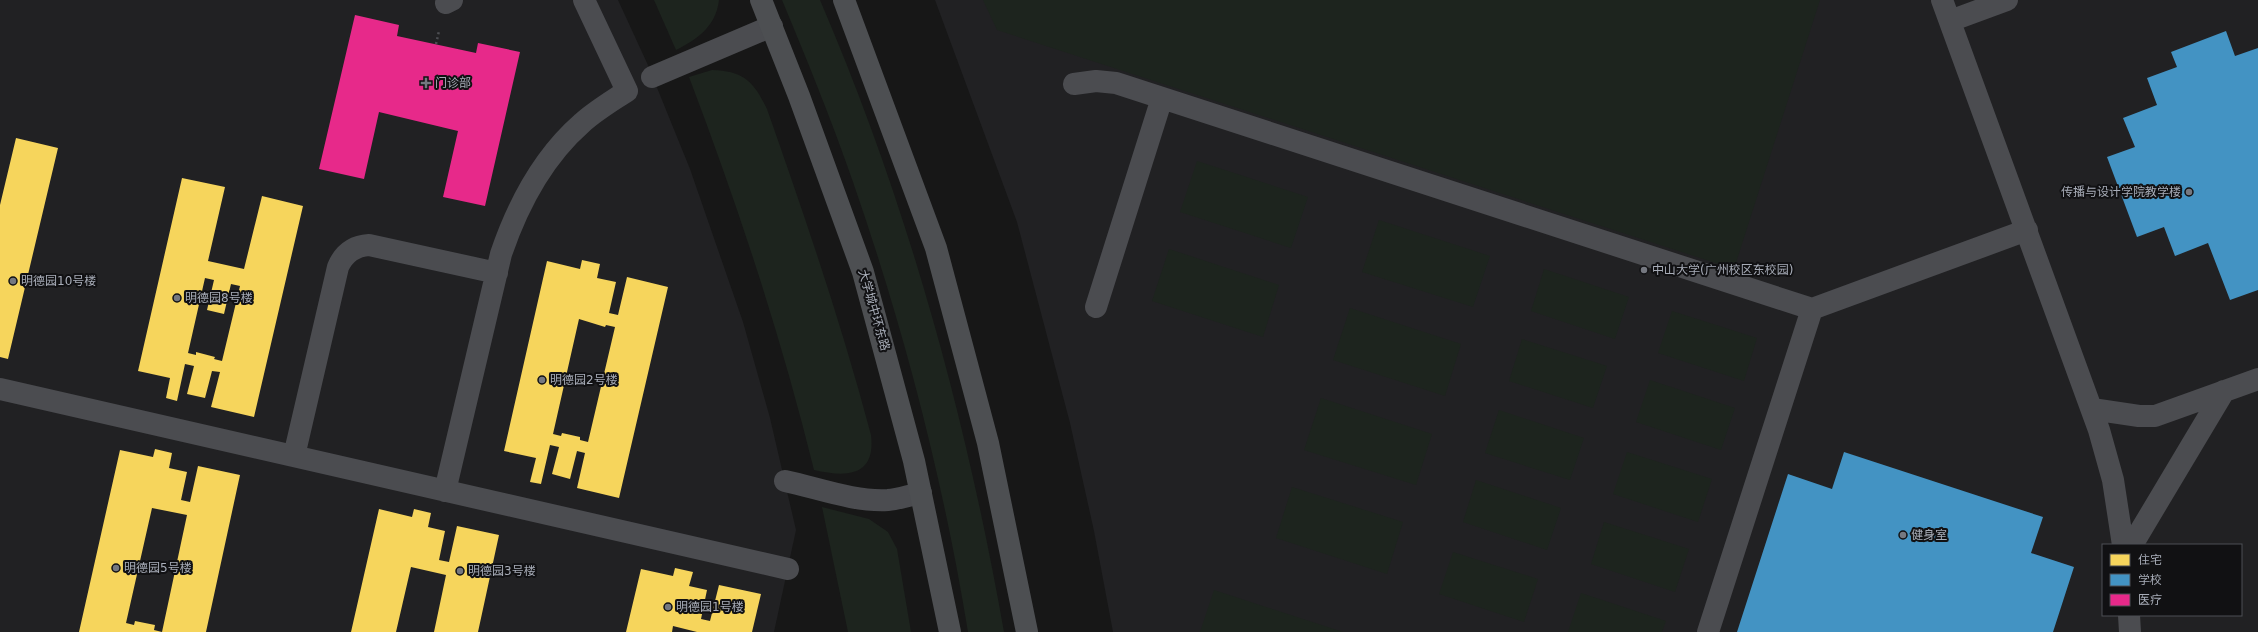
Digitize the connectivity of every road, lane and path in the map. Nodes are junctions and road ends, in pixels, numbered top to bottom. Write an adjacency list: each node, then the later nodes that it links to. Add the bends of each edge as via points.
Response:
1 (584, 0): 12 (lane, via 627,91 582,123 541,170 511,225)
2 (761, 0): 7 (main road, 大学城中环东路)
3 (844, 0): 28 (main road, via 936,248 988,443)
4 (1942, 0): 6 (lane)
5 (2007, 0): 6 (lane)
6 (1950, 21): 11 (lane)
7 (772, 26): 8 (lane); 22 (main road, 大学城中环东路, via 863,272)
8 (652, 77)
9 (1074, 84): 10 (lane, via 1111,82)
10 (1162, 98): 13 (lane); 14 (lane)
11 (2027, 230): 14 (lane); 18 (lane)
12 (497, 273): 19 (lane, via 369,245 353,248 344,256 338,268); 21 (lane)
13 (1096, 307)
14 (1812, 309): 29 (lane)
15 (2258, 379): 17 (lane)
16 (0, 389): 19 (lane)
17 (2224, 391): 18 (lane, via 2155,416); 24 (lane)
18 (2092, 409): 23 (lane, via 2113,480)
19 (294, 456): 21 (lane)
20 (785, 481): 22 (lane, via 876,500)
21 (445, 491): 25 (lane)
22 (921, 493): 27 (main road, 大学城中环东路)
23 (2123, 544)
24 (2133, 544)
25 (788, 569)
26 (2129, 616): 30 (lane)
27 (950, 632)
28 (1027, 632)
29 (1708, 632)
30 (2130, 632)

